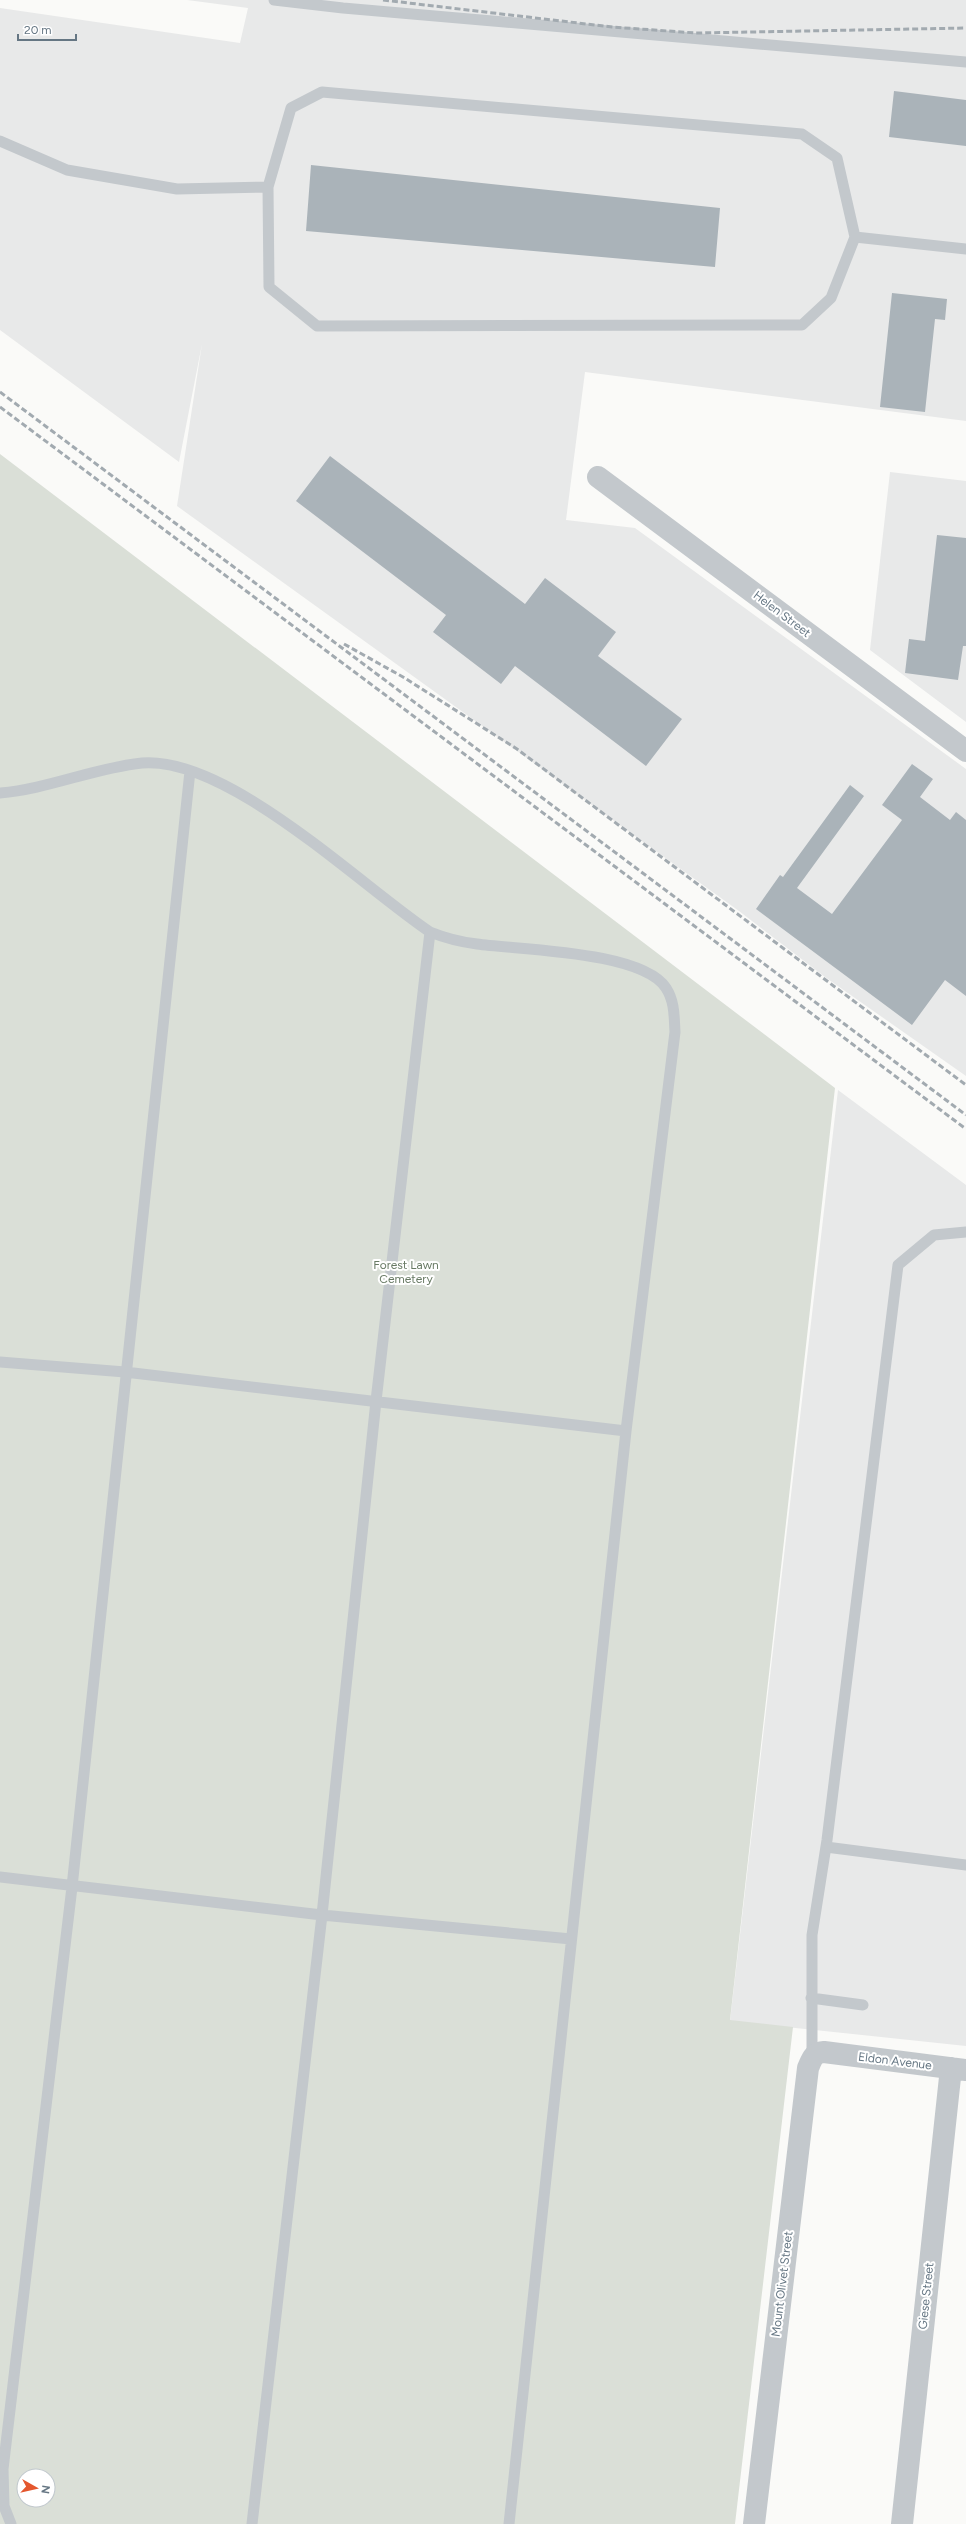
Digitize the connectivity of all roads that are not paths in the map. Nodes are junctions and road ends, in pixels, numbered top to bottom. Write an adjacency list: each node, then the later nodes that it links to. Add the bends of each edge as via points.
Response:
1 (274, 0): 2 (lane)
2 (966, 62)
3 (0, 141): 4 (lane, via 67,170 177,189)
4 (268, 187): 5 (lane, via 291,108 322,92 802,134 838,158); 5 (lane, via 269,287 317,326 802,325 831,298)
5 (856, 237): 6 (lane)
6 (966, 249)
7 (598, 477): 8 (street, Helen Street)
8 (966, 751)
9 (190, 771): 10 (lane, via 164,764 142,763); 11 (lane, via 253,800); 14 (lane)
10 (0, 793)
11 (430, 932): 15 (lane); 16 (lane, via 476,944 593,956 630,965 651,973 666,988 674,1006 675,1032)
12 (966, 1232): 17 (lane, via 934,1235 898,1265)
13 (0, 1362): 14 (lane)
14 (125, 1372): 15 (lane); 20 (lane)
15 (376, 1401): 16 (lane); 21 (lane)
16 (626, 1431): 22 (lane)
17 (826, 1847): 18 (lane); 23 (lane, via 812,1935)
18 (966, 1865)
19 (0, 1878): 20 (lane)
20 (72, 1887): 21 (lane); 27 (lane, via 3,2469 4,2506)
21 (322, 1915): 22 (lane); 28 (lane)
22 (571, 1939): 29 (lane)
23 (811, 1998): 24 (lane); 25 (lane)
24 (863, 2005)
25 (818, 2055): 26 (street, Eldon Avenue); 30 (street, Mount Olivet Street, via 808,2068)
26 (958, 2069): 31 (street, Giese Street)
27 (11, 2524)
28 (252, 2524)
29 (509, 2524)
30 (754, 2524)
31 (902, 2524)

